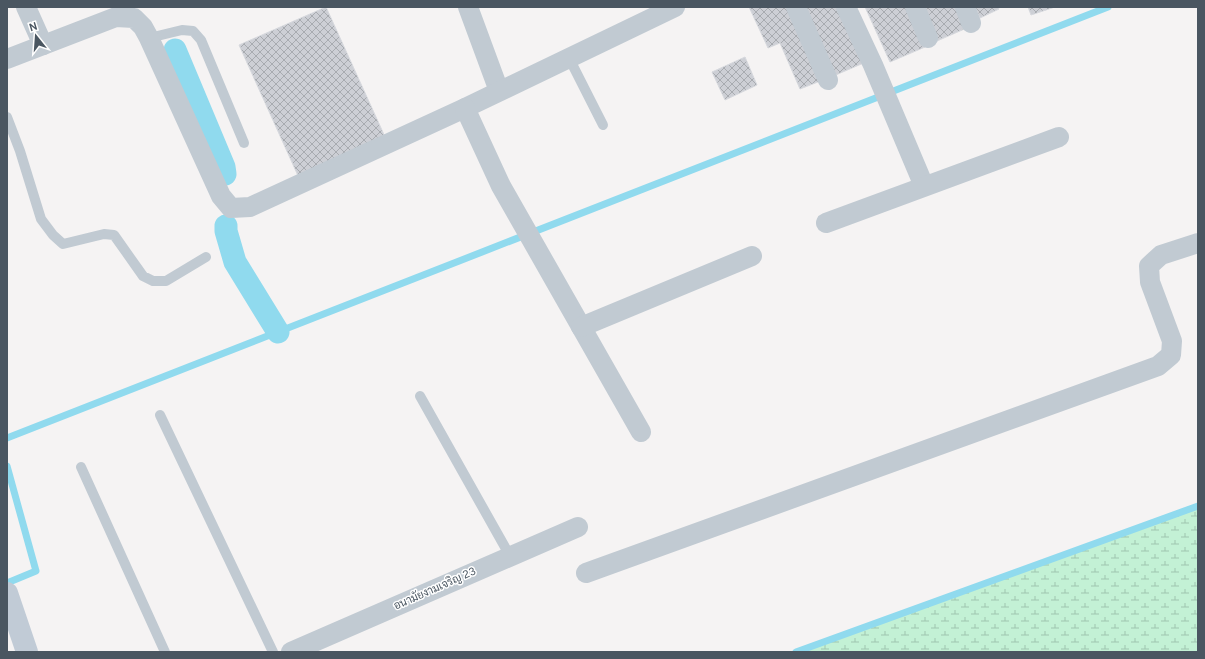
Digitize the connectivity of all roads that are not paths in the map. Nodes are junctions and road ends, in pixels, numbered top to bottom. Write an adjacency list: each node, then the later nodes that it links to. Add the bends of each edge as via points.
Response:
1 (26, 7): 10 (street)
2 (468, 7): 14 (street)
3 (675, 7): 11 (street)
4 (796, 7): 13 (street)
5 (846, 7): 20 (street)
6 (915, 7): 9 (street)
7 (139, 12): 8 (street); 10 (street, via 116,17)
8 (149, 38): 15 (street, via 222,196 231,208 250,207); 19 (lane, via 182,30 193,32 201,40)
9 (928, 38)
10 (43, 45): 12 (street)
11 (569, 58): 14 (street); 17 (lane)
12 (7, 59)
13 (828, 80)
14 (499, 92): 15 (street)
15 (465, 108): 25 (street, via 502,186)
16 (7, 117): 24 (lane, via 41,219 63,244 104,234 114,235 143,276 153,281 166,281)
17 (602, 125)
18 (1059, 137): 20 (street)
19 (244, 143)
20 (924, 186): 21 (street)
21 (826, 223)
22 (1198, 243): 32 (street, via 1161,255 1149,266 1150,282 1172,341 1171,356 1158,366)
23 (752, 256): 25 (street)
24 (206, 257)
25 (581, 327): 28 (street)
26 (420, 396): 31 (lane)
27 (160, 415): 37 (lane)
28 (641, 432)
29 (81, 467): 36 (lane)
30 (578, 527): 31 (street, อนามัยงามเจริญ 23)
31 (510, 556): 38 (street, อนามัยงามเจริญ 23)
32 (586, 573)
33 (7, 595): 34 (street)
34 (11, 619): 35 (street)
35 (27, 652)
36 (165, 652)
37 (273, 652)
38 (291, 652)

